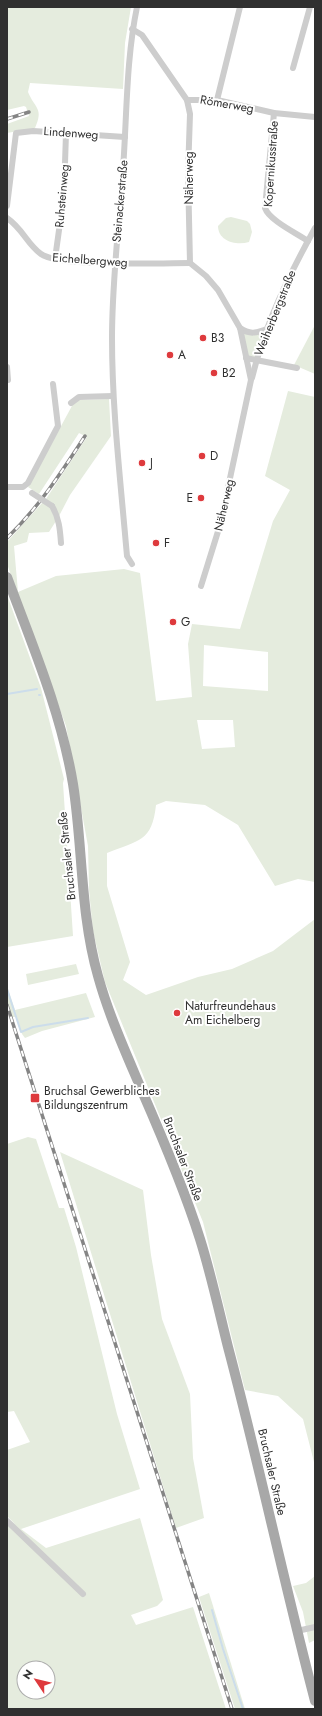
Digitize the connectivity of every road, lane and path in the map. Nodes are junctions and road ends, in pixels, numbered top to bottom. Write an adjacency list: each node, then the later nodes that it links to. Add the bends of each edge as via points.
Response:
1 (136, 7): 4 (street, Steinackerstraße)
2 (240, 7): 7 (street)
3 (310, 7): 5 (street)
4 (132, 30): 6 (street, Näherweg, via 142,35); 11 (street, Steinackerstraße)
5 (293, 68)
6 (187, 100): 7 (street, Römerweg); 18 (street, Näherweg, via 190,114)
7 (217, 100): 8 (street, Römerweg)
8 (274, 113): 9 (street, Römerweg); 15 (street, Kopernikusstraße, via 266,212)
9 (315, 117)
10 (66, 133): 11 (street, Lindenweg); 12 (street, Lindenweg, via 16,133); 16 (street, Ruhsteinweg, via 64,194)
11 (125, 137): 17 (street, Steinackerstraße)
12 (7, 206)
13 (7, 218): 16 (street, Eichelbergweg, via 16,224 41,255)
14 (315, 228): 15 (street, Weiherbergstraße)
15 (308, 241): 20 (street, Weiherbergstraße, via 287,278)
16 (55, 259): 17 (street, Eichelbergweg)
17 (115, 263): 18 (street, Eichelbergweg); 28 (street, Steinackerstraße)
18 (190, 263): 19 (street, Näherweg, via 218,290)
19 (240, 328): 20 (street, via 253,333); 21 (street, Näherweg)
20 (267, 329): 22 (street, Weiherbergstraße)
21 (246, 358): 22 (street); 26 (street, Näherweg)
22 (256, 360): 24 (street); 26 (street, Weiherbergstraße)
23 (7, 367): 25 (street)
24 (298, 368)
25 (8, 380)
26 (251, 380): 35 (street, Näherweg, via 220,525)
27 (53, 384): 31 (street, via 58,426 28,483)
28 (113, 396): 29 (street, via 79,397); 33 (street, Steinackerstraße, via 127,556)
29 (71, 403)
30 (7, 487): 31 (street)
31 (23, 487): 32 (street, bridge, via 52,506 60,526)
32 (61, 543)
33 (132, 564)
34 (8, 581): 39 (main road, Bruchsaler Straße, via 62,734 72,783 83,893 98,979 173,1165 200,1240 243,1404)
35 (201, 586)
36 (7, 1521): 37 (street)
37 (83, 1594)
38 (315, 1627): 39 (street)
39 (297, 1632): 40 (main road, Bruchsaler Straße)
40 (315, 1701)

